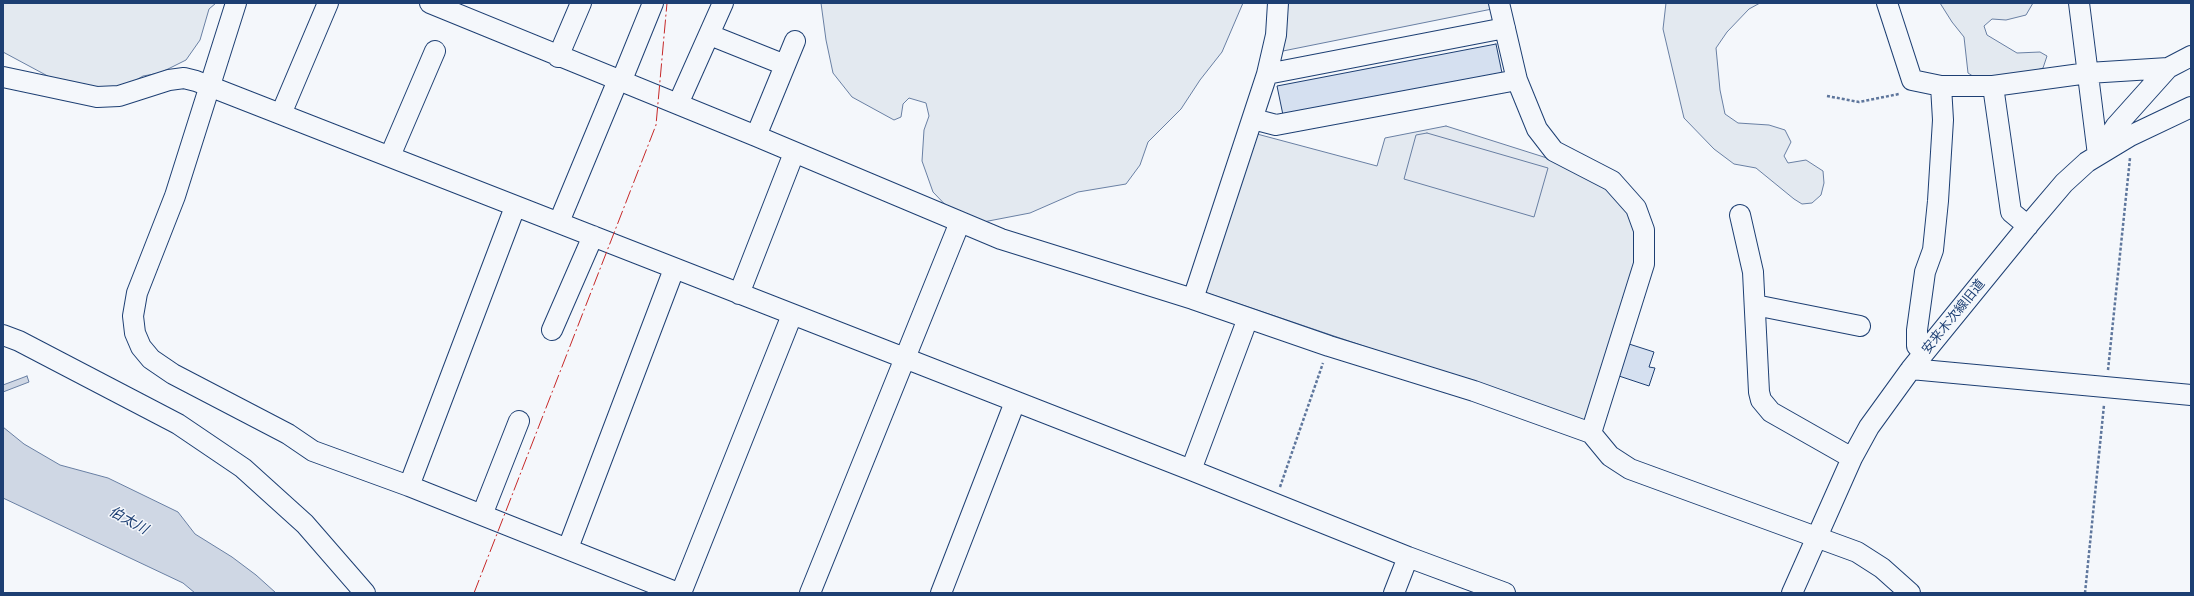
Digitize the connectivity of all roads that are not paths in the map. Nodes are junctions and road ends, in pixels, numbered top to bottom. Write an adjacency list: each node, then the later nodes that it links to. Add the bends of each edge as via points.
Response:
1 (236, 3): 27 (street)
2 (328, 3): 30 (street)
3 (430, 3): 11 (street)
4 (581, 3): 17 (street)
5 (653, 3): 24 (street)
6 (723, 3): 13 (street)
7 (1278, 3): 21 (street, via 1276,35)
8 (1499, 3): 12 (street)
9 (1887, 3): 25 (street, via 1912,80)
10 (2080, 3): 20 (street)
11 (461, 9): 17 (street)
12 (1505, 28): 21 (street); 23 (street)
13 (710, 35): 18 (street); 28 (street)
14 (795, 41): 18 (street)
15 (435, 51): 35 (street)
16 (2191, 56): 19 (street)
17 (558, 57): 24 (street)
18 (785, 65): 32 (street)
19 (2168, 68): 20 (street); 34 (street, via 2116,126)
20 (2088, 73): 26 (street); 34 (street)
21 (1267, 74): 31 (street)
22 (3, 77): 27 (street, via 97,97 119,96 169,80 184,78)
23 (1517, 80): 31 (street, via 1276,125); 57 (street, via 1537,128 1554,151 1612,181 1636,208 1644,230 1644,264)
24 (619, 81): 28 (street); 38 (street)
25 (1932, 84): 26 (street); 51 (street, via 1943,120 1933,250 1925,272 1917,330 1917,346)
26 (1992, 86): 40 (street, via 2011,212)
27 (211, 87): 30 (street); 60 (street, via 175,196 137,293 133,316 134,328 141,347 160,366 288,434 313,451)
28 (678, 104): 32 (street)
29 (2191, 107): 34 (street, 安来木次線旧道, via 2130,136)
30 (281, 114): 35 (street)
31 (1253, 119): 44 (street)
32 (756, 136): 33 (street)
33 (794, 153): 39 (street); 43 (street)
34 (2098, 155): 40 (street, 安来木次線旧道, via 2064,182)
35 (390, 156): 36 (street)
36 (515, 207): 38 (street); 60 (street)
37 (1740, 215): 45 (street, via 1753,272)
38 (559, 222): 41 (street)
39 (960, 222): 44 (street, via 1001,239); 52 (street)
40 (2028, 226): 51 (street, 安来木次線旧道)
41 (593, 236): 42 (street); 49 (street)
42 (674, 269): 43 (street); 63 (street)
43 (739, 294): 46 (street)
44 (1193, 299): 47 (street)
45 (1755, 304): 48 (street); 58 (street, via 1758,392 1761,400 1771,412)
46 (792, 315): 52 (street); 66 (street)
47 (1248, 318): 57 (street, via 1474,391); 59 (street)
48 (1860, 326)
49 (552, 330)
50 (3, 335): 65 (street, via 178,424 243,468 305,524)
51 (1924, 354): 53 (street, 安来木次線旧道)
52 (904, 358): 55 (street); 67 (street)
53 (1911, 370): 54 (street); 58 (street, 安来木次線旧道, via 1869,427)
54 (2191, 395)
55 (1015, 402): 59 (street); 68 (street)
56 (520, 421): 61 (street)
57 (1592, 433): 62 (street, via 1610,456 1630,469)
58 (1852, 458): 62 (street, 安来木次線旧道)
59 (1190, 470): 64 (street)
60 (409, 486): 61 (street)
61 (482, 515): 63 (street)
62 (1816, 537): 71 (street, 安来木次線旧道); 72 (street, via 1857,552 1882,568)
63 (568, 548): 66 (street)
64 (1408, 557): 69 (street); 70 (street)
65 (365, 593)
66 (679, 593)
67 (810, 593)
68 (941, 593)
69 (1394, 593)
70 (1504, 593)
71 (1792, 593)
72 (1910, 593)

